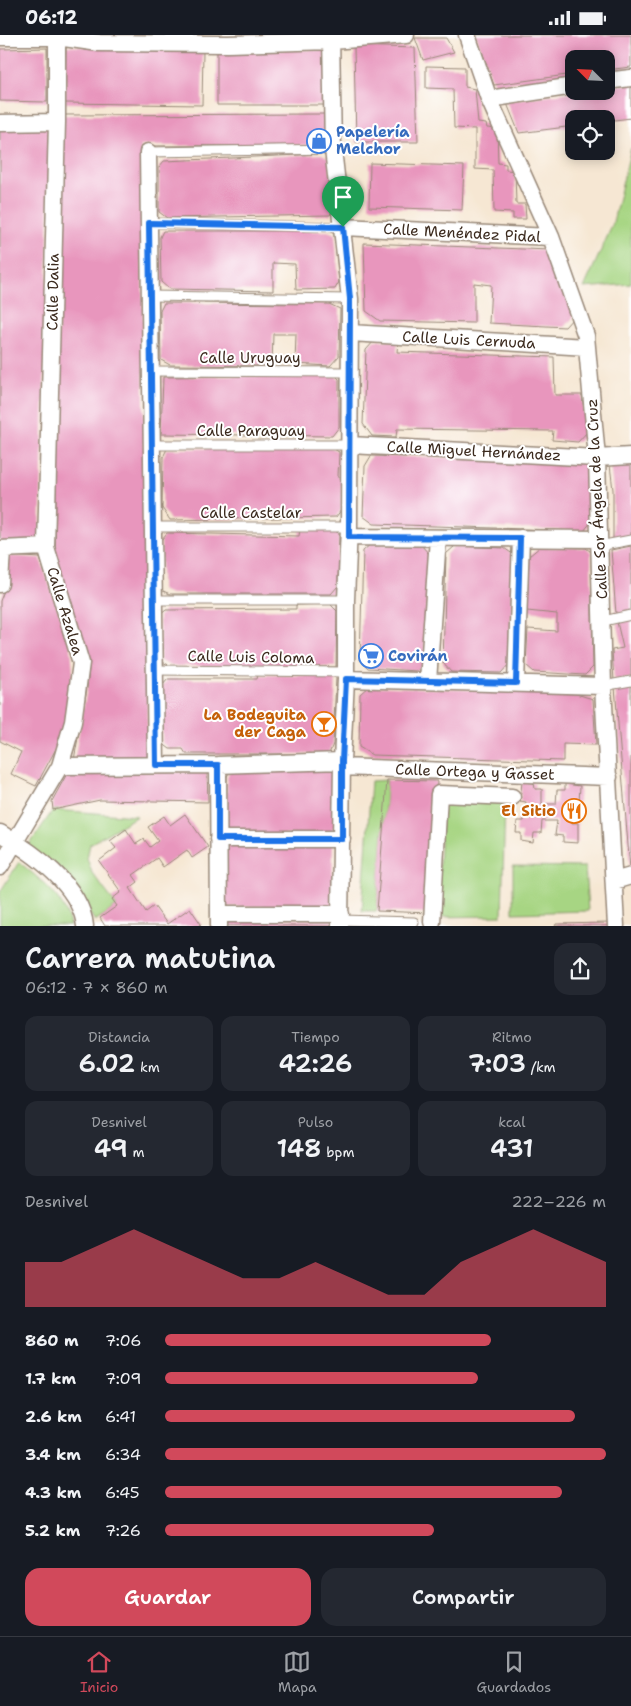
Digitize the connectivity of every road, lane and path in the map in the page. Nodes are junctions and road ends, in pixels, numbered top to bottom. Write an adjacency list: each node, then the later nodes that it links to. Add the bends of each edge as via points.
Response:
1 (406, 35): 5 (street)
2 (467, 35): 11 (street, Calle Sor Ángela de la Cruz)
3 (0, 37): 4 (street)
4 (57, 37): 6 (street); 12 (street, Calle Dalia)
5 (331, 38): 7 (street); 14 (street)
6 (99, 39): 7 (street)
7 (228, 39)
8 (631, 78): 9 (street)
9 (615, 80)
10 (565, 87): 11 (street)
11 (489, 99): 18 (street, Calle Sor Ángela de la Cruz)
12 (57, 122): 13 (street); 35 (street, Calle Dalia)
13 (0, 123)
14 (333, 149): 15 (lane); 17 (street)
15 (148, 152): 16 (street)
16 (149, 223): 17 (lane); 19 (street)
17 (343, 227): 18 (street, Calle Menéndez Pidal); 20 (street)
18 (551, 237): 22 (street, Calle Sor Ángela de la Cruz)
19 (150, 296): 20 (lane); 23 (street)
20 (350, 299): 21 (street)
21 (350, 333): 22 (street, Calle Luis Cernuda); 24 (street)
22 (587, 347): 28 (street, Calle Sor Ángela de la Cruz)
23 (151, 371): 24 (lane, Calle Uruguay); 25 (street)
24 (349, 372): 26 (street)
25 (152, 445): 26 (lane, Calle Paraguay); 29 (street)
26 (350, 445): 28 (street, Calle Miguel Hernández); 30 (street)
27 (631, 455): 28 (street, Calle Miguel Hernández)
28 (598, 458): 34 (street, Calle Sor Ángela de la Cruz)
29 (153, 527): 30 (lane, Calle Castelar); 38 (street)
30 (349, 532): 31 (street); 39 (street)
31 (438, 538): 32 (street); 44 (street)
32 (520, 538): 34 (street); 46 (street)
33 (631, 540): 34 (lane)
34 (599, 542): 41 (street, Calle Sor Ángela de la Cruz)
35 (46, 547): 36 (street); 51 (street, Calle Azalea, via 81,663 73,722)
36 (1, 549): 37 (street)
37 (0, 584)
38 (154, 600): 39 (lane); 42 (street)
39 (346, 600): 43 (street)
40 (631, 615): 41 (lane)
41 (602, 621): 47 (street, Calle Sor Ángela de la Cruz)
42 (155, 670): 43 (lane, Calle Luis Coloma); 49 (street)
43 (346, 676): 44 (street); 48 (street)
44 (428, 681): 46 (street)
45 (631, 681): 47 (lane)
46 (516, 683): 47 (street)
47 (604, 685): 52 (street, Calle Sor Ángela de la Cruz)
48 (342, 764): 50 (street, Calle Ortega y Gasset); 52 (street, Calle Ortega y Gasset); 56 (street)
49 (156, 765): 50 (street, Calle Ortega y Gasset); 51 (street, Calle Ortega y Gasset)
50 (218, 765): 55 (street)
51 (60, 767): 57 (street, Calle Azalea)
52 (609, 777): 60 (street, Calle Sor Ángela de la Cruz)
53 (512, 797): 64 (street, via 439,794)
54 (0, 833): 57 (street)
55 (218, 839): 56 (street); 61 (street)
56 (342, 839): 62 (street)
57 (15, 842): 58 (street, Calle Azalea); 65 (street, via 59,877 84,914)
58 (0, 867)
59 (631, 876): 60 (street)
60 (614, 881): 66 (street, Calle Sor Ángela de la Cruz)
61 (219, 920): 62 (street)
62 (341, 920): 63 (lane)
63 (414, 922)
64 (432, 922)
65 (85, 926)
66 (616, 926)

